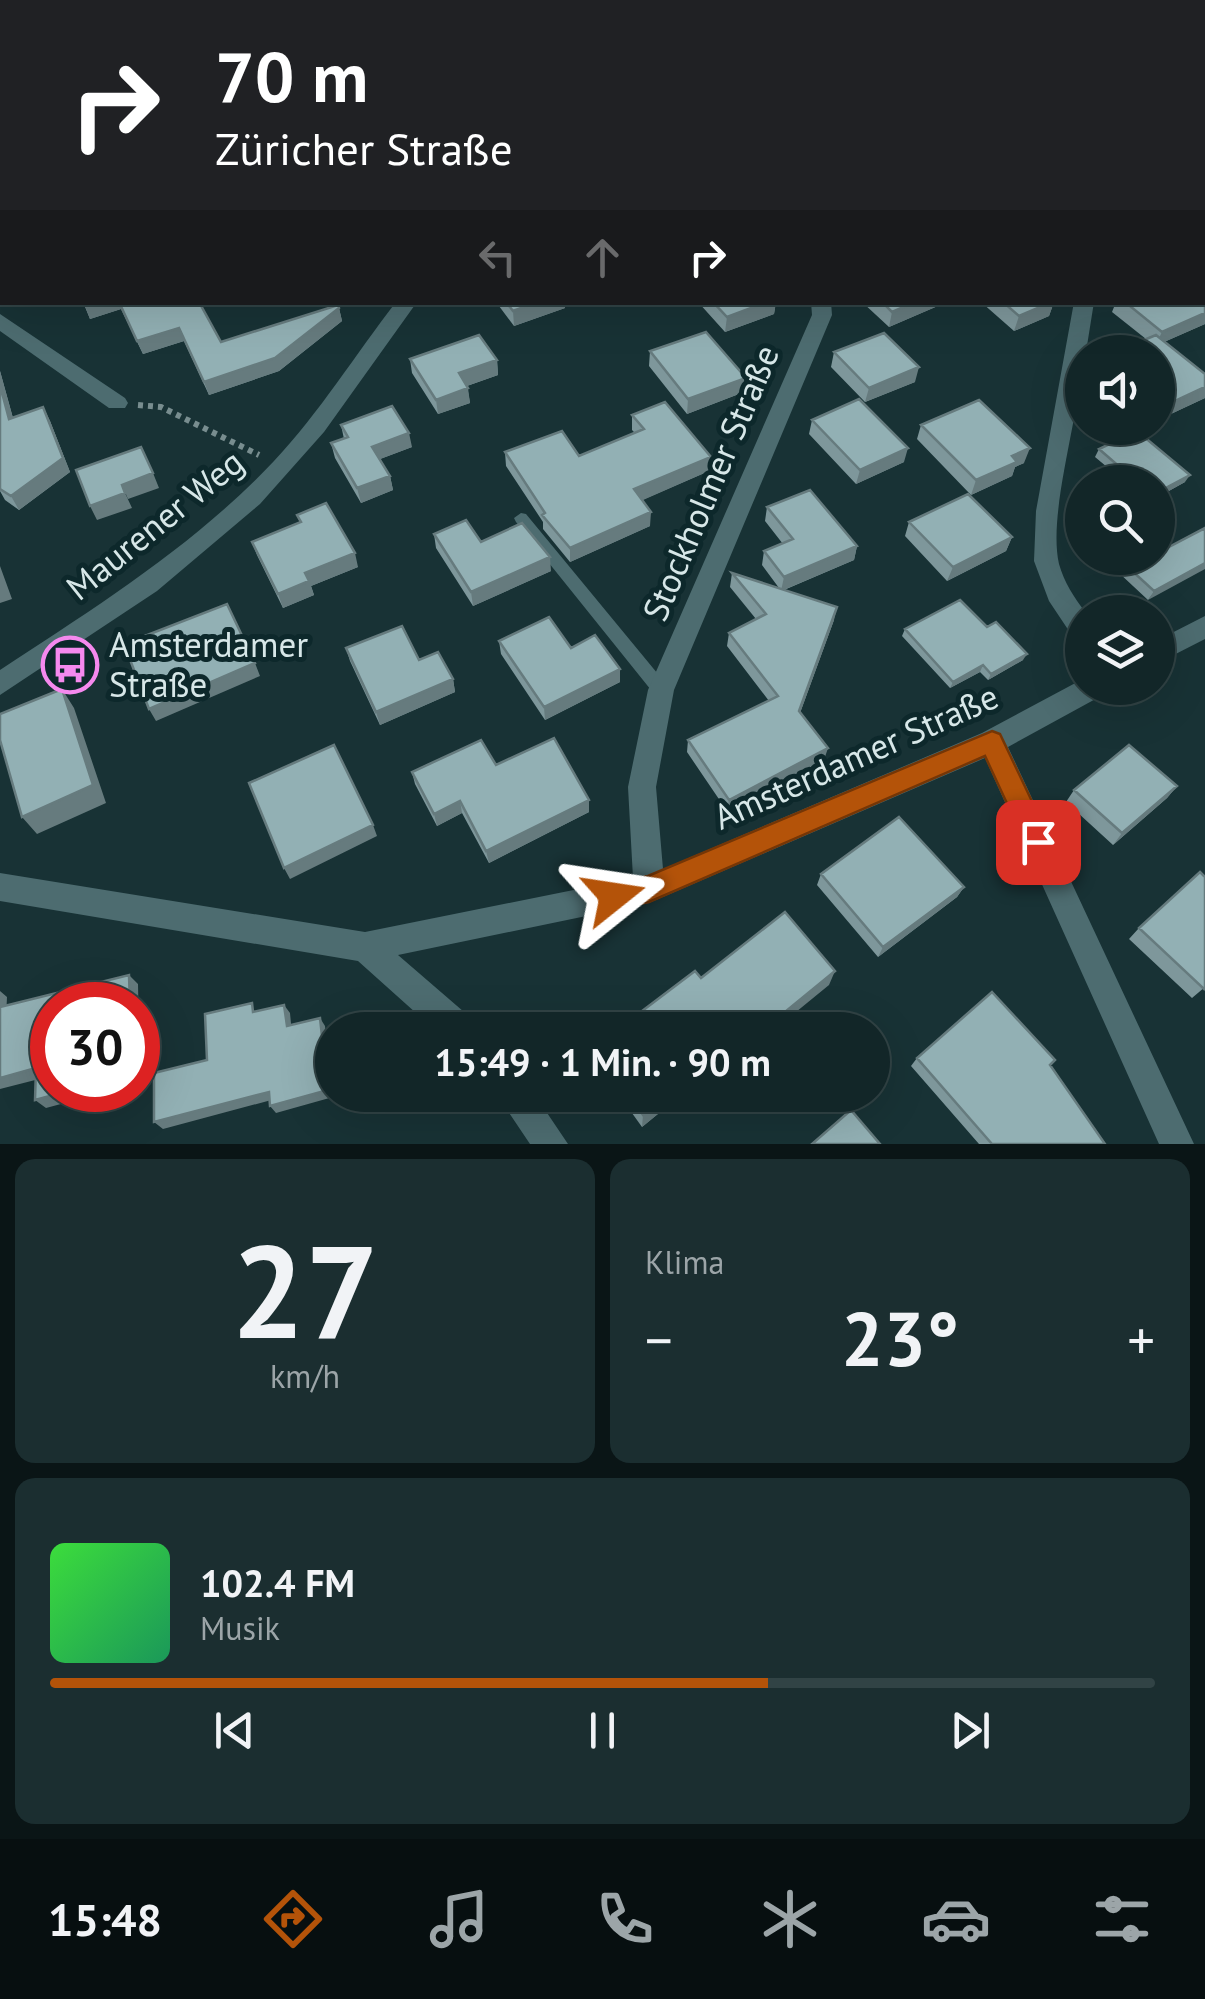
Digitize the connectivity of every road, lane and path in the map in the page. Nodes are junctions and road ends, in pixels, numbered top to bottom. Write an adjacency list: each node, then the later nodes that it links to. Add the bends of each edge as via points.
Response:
1 (405, 305): 6 (street, Maurener Weg)
2 (821, 305): 12 (street, Stockholmer Straße)
3 (1083, 305): 8 (street, via 1048,511 1046,561)
4 (0, 321): 5 (street)
5 (117, 403): 6 (path, via 161,408)
6 (282, 466): 11 (street, Maurener Weg, via 180,558)
7 (522, 518): 12 (lane, Stockholmer Straße)
8 (1065, 604)
9 (1205, 627): 10 (street)
10 (1175, 643)
11 (0, 684)
12 (661, 690): 16 (street, Stockholmer Straße, via 642,787)
13 (1065, 702): 14 (street, Amsterdamer Straße)
14 (992, 742): 16 (street, Amsterdamer Straße); 21 (street)
15 (0, 887): 17 (street, Amsterdamer Straße)
16 (649, 889): 17 (street, Amsterdamer Straße)
17 (365, 947): 18 (street)
18 (438, 1012)
19 (527, 1112): 20 (street)
20 (551, 1144)
21 (1177, 1144)

